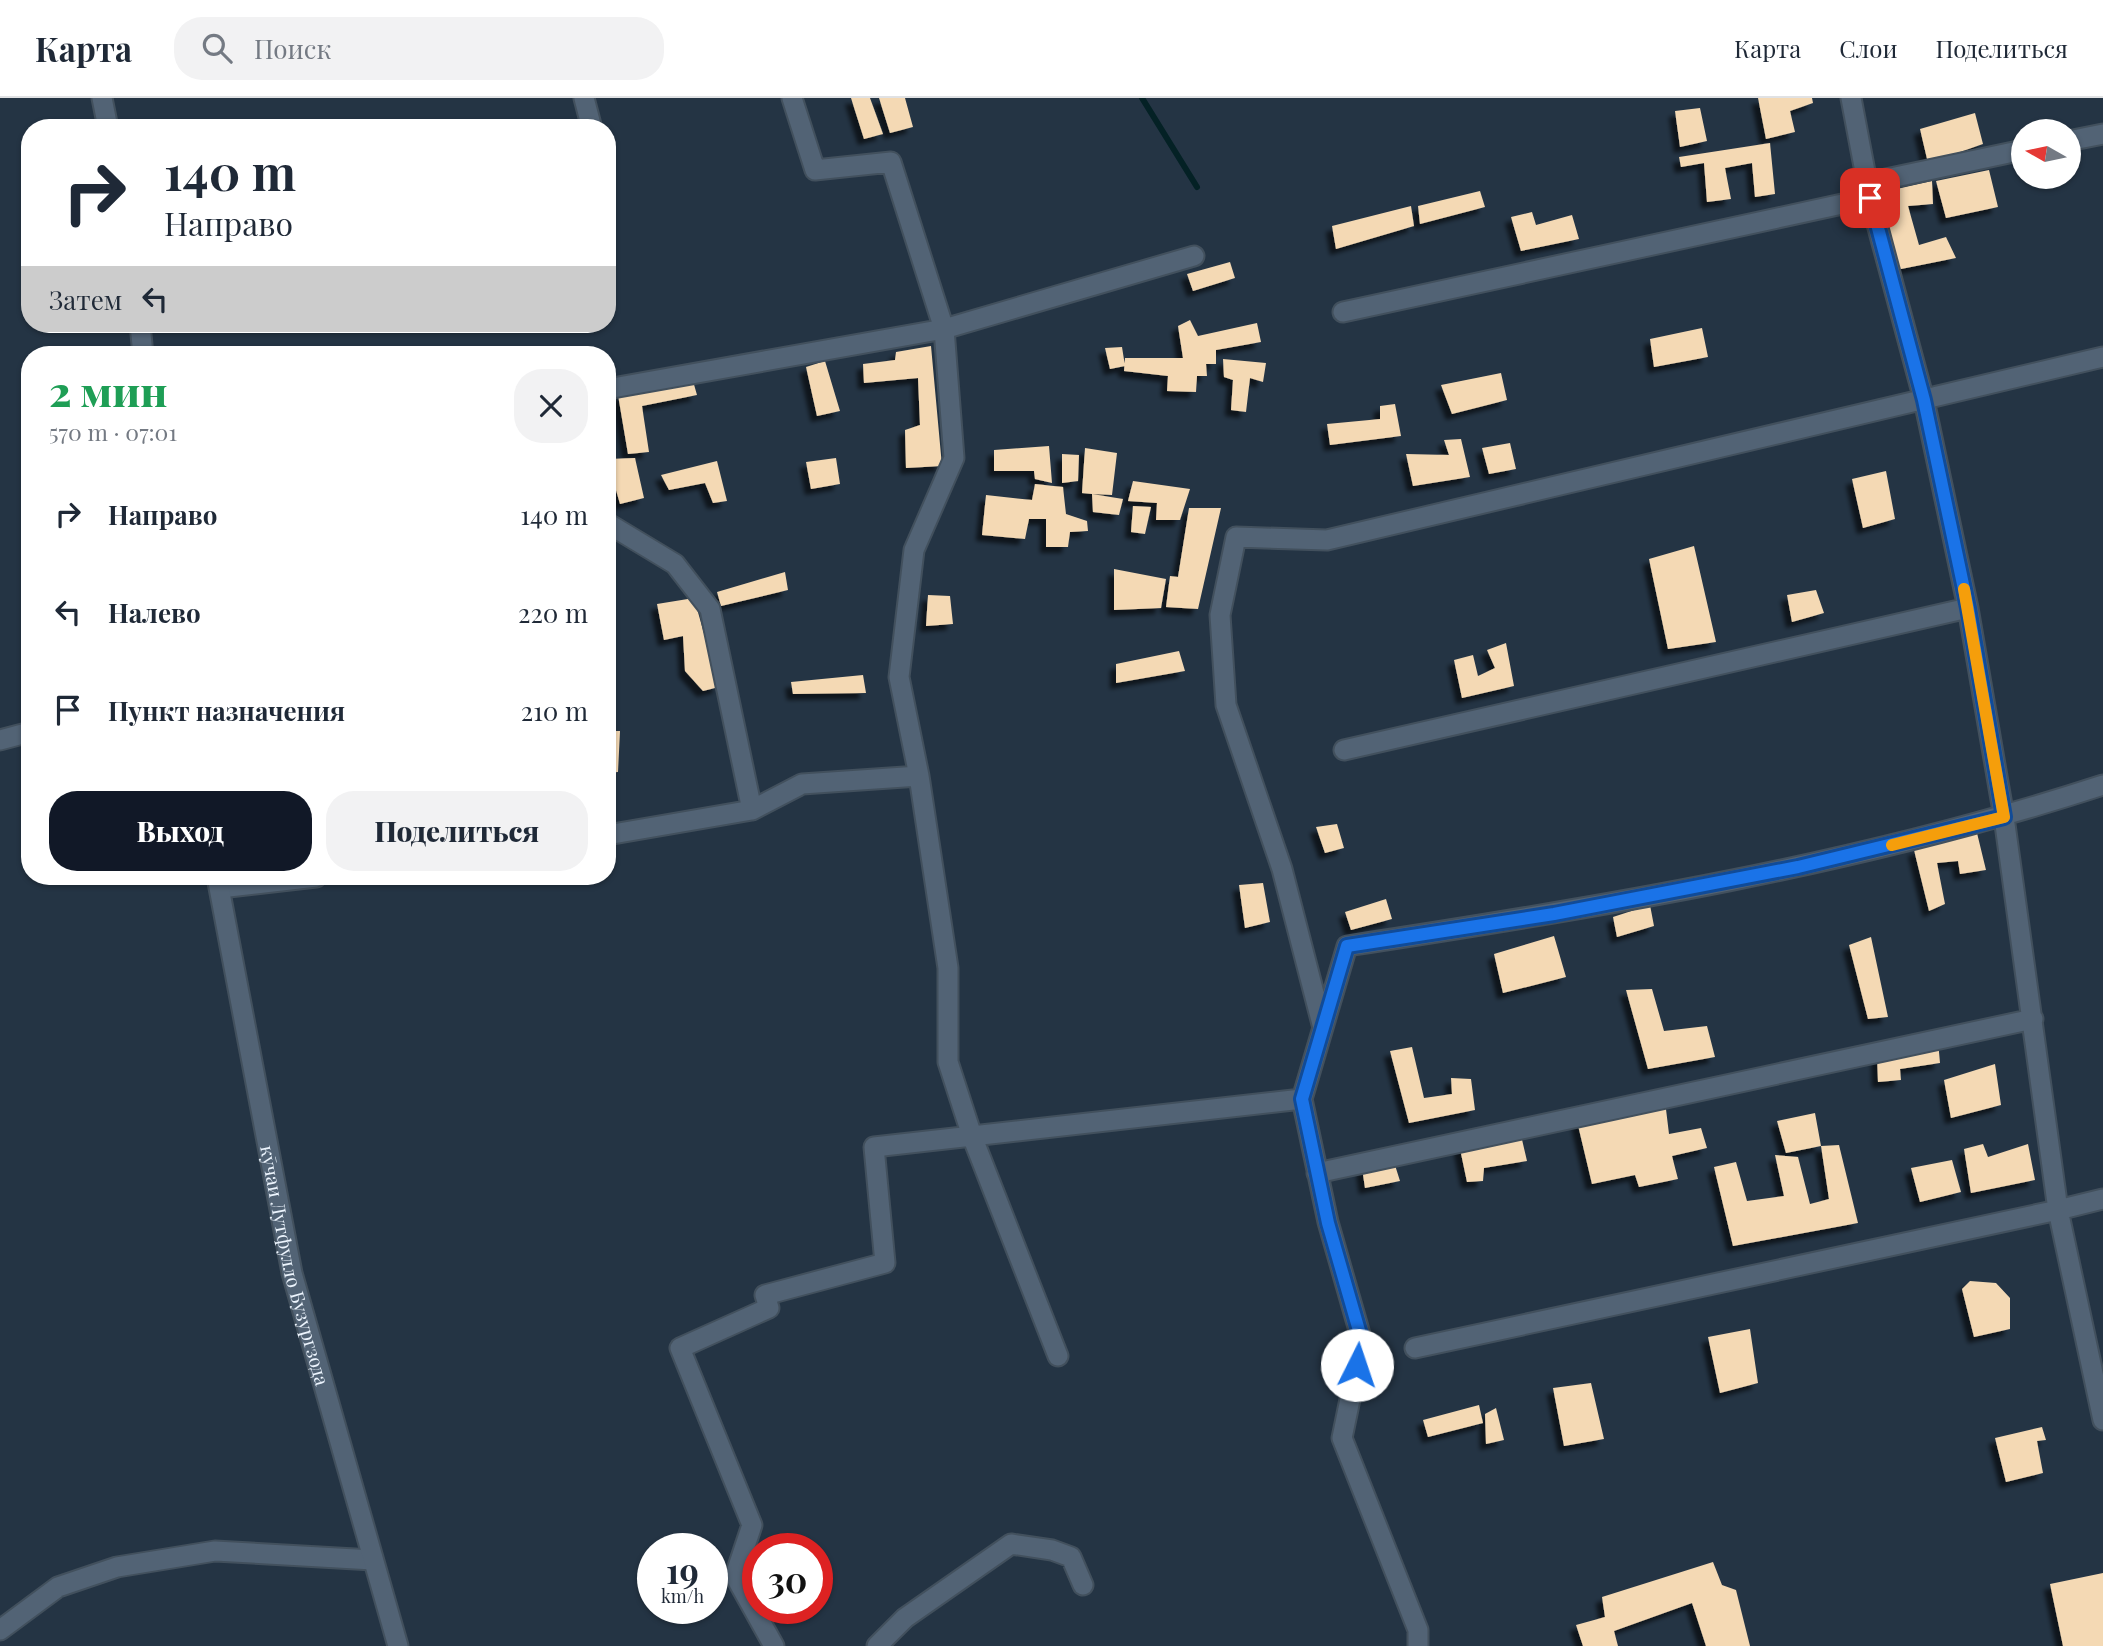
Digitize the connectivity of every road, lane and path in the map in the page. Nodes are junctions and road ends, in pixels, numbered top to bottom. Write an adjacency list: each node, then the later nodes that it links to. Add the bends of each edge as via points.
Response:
1 (102, 98): 5 (street)
2 (584, 98): 6 (street)
3 (792, 98): 13 (street, via 816,170 891,162)
4 (1851, 98): 10 (street)
5 (106, 119)
6 (589, 119)
7 (2103, 134): 8 (street)
8 (2081, 138)
9 (2011, 153): 10 (street)
10 (1868, 190): 12 (street); 16 (street)
11 (1194, 256): 13 (street)
12 (1343, 312)
13 (944, 329): 15 (street); 22 (street, via 954,458 914,550 899,677)
14 (2103, 358): 16 (street)
15 (616, 387)
16 (1924, 400): 18 (street); 29 (street, via 1327,540 1236,537 1220,615 1226,705 1282,869)
17 (616, 528): 24 (street, via 675,564 710,609)
18 (1968, 608): 21 (street); 25 (street)
19 (21, 734): 20 (street)
20 (0, 740)
21 (1344, 750)
22 (919, 776): 24 (street, via 802,784); 31 (street, via 948,968 948,1062)
23 (2103, 785): 25 (street)
24 (752, 810): 26 (street)
25 (2004, 817): 28 (street); 29 (street, via 1798,867 1554,914 1347,946)
26 (616, 833)
27 (218, 885): 39 (street, кӯчаи Лутфулло Бузургзода, via 292,1273)
28 (2033, 1018): 32 (street); 34 (street)
29 (1323, 1029): 30 (street)
30 (1302, 1099): 31 (street); 32 (street)
31 (972, 1136): 36 (street); 43 (street, via 873,1147 885,1263 765,1295 769,1308 680,1348 752,1525 735,1576)
32 (1317, 1173): 45 (street, via 1362,1341 1342,1438 1418,1630)
33 (2103, 1199): 34 (street)
34 (2059, 1210): 35 (street); 37 (street)
35 (1415, 1348)
36 (1058, 1356)
37 (2098, 1368): 38 (street)
38 (2103, 1420)
39 (373, 1560): 41 (street, via 215,1551 117,1567 58,1587); 42 (street, кӯчаи Лутфулло Бузургзода)
40 (1083, 1585): 44 (street, via 1071,1557 1011,1544 905,1618)
41 (0, 1630)
42 (398, 1646)
43 (774, 1646)
44 (877, 1646)
45 (1418, 1646)

